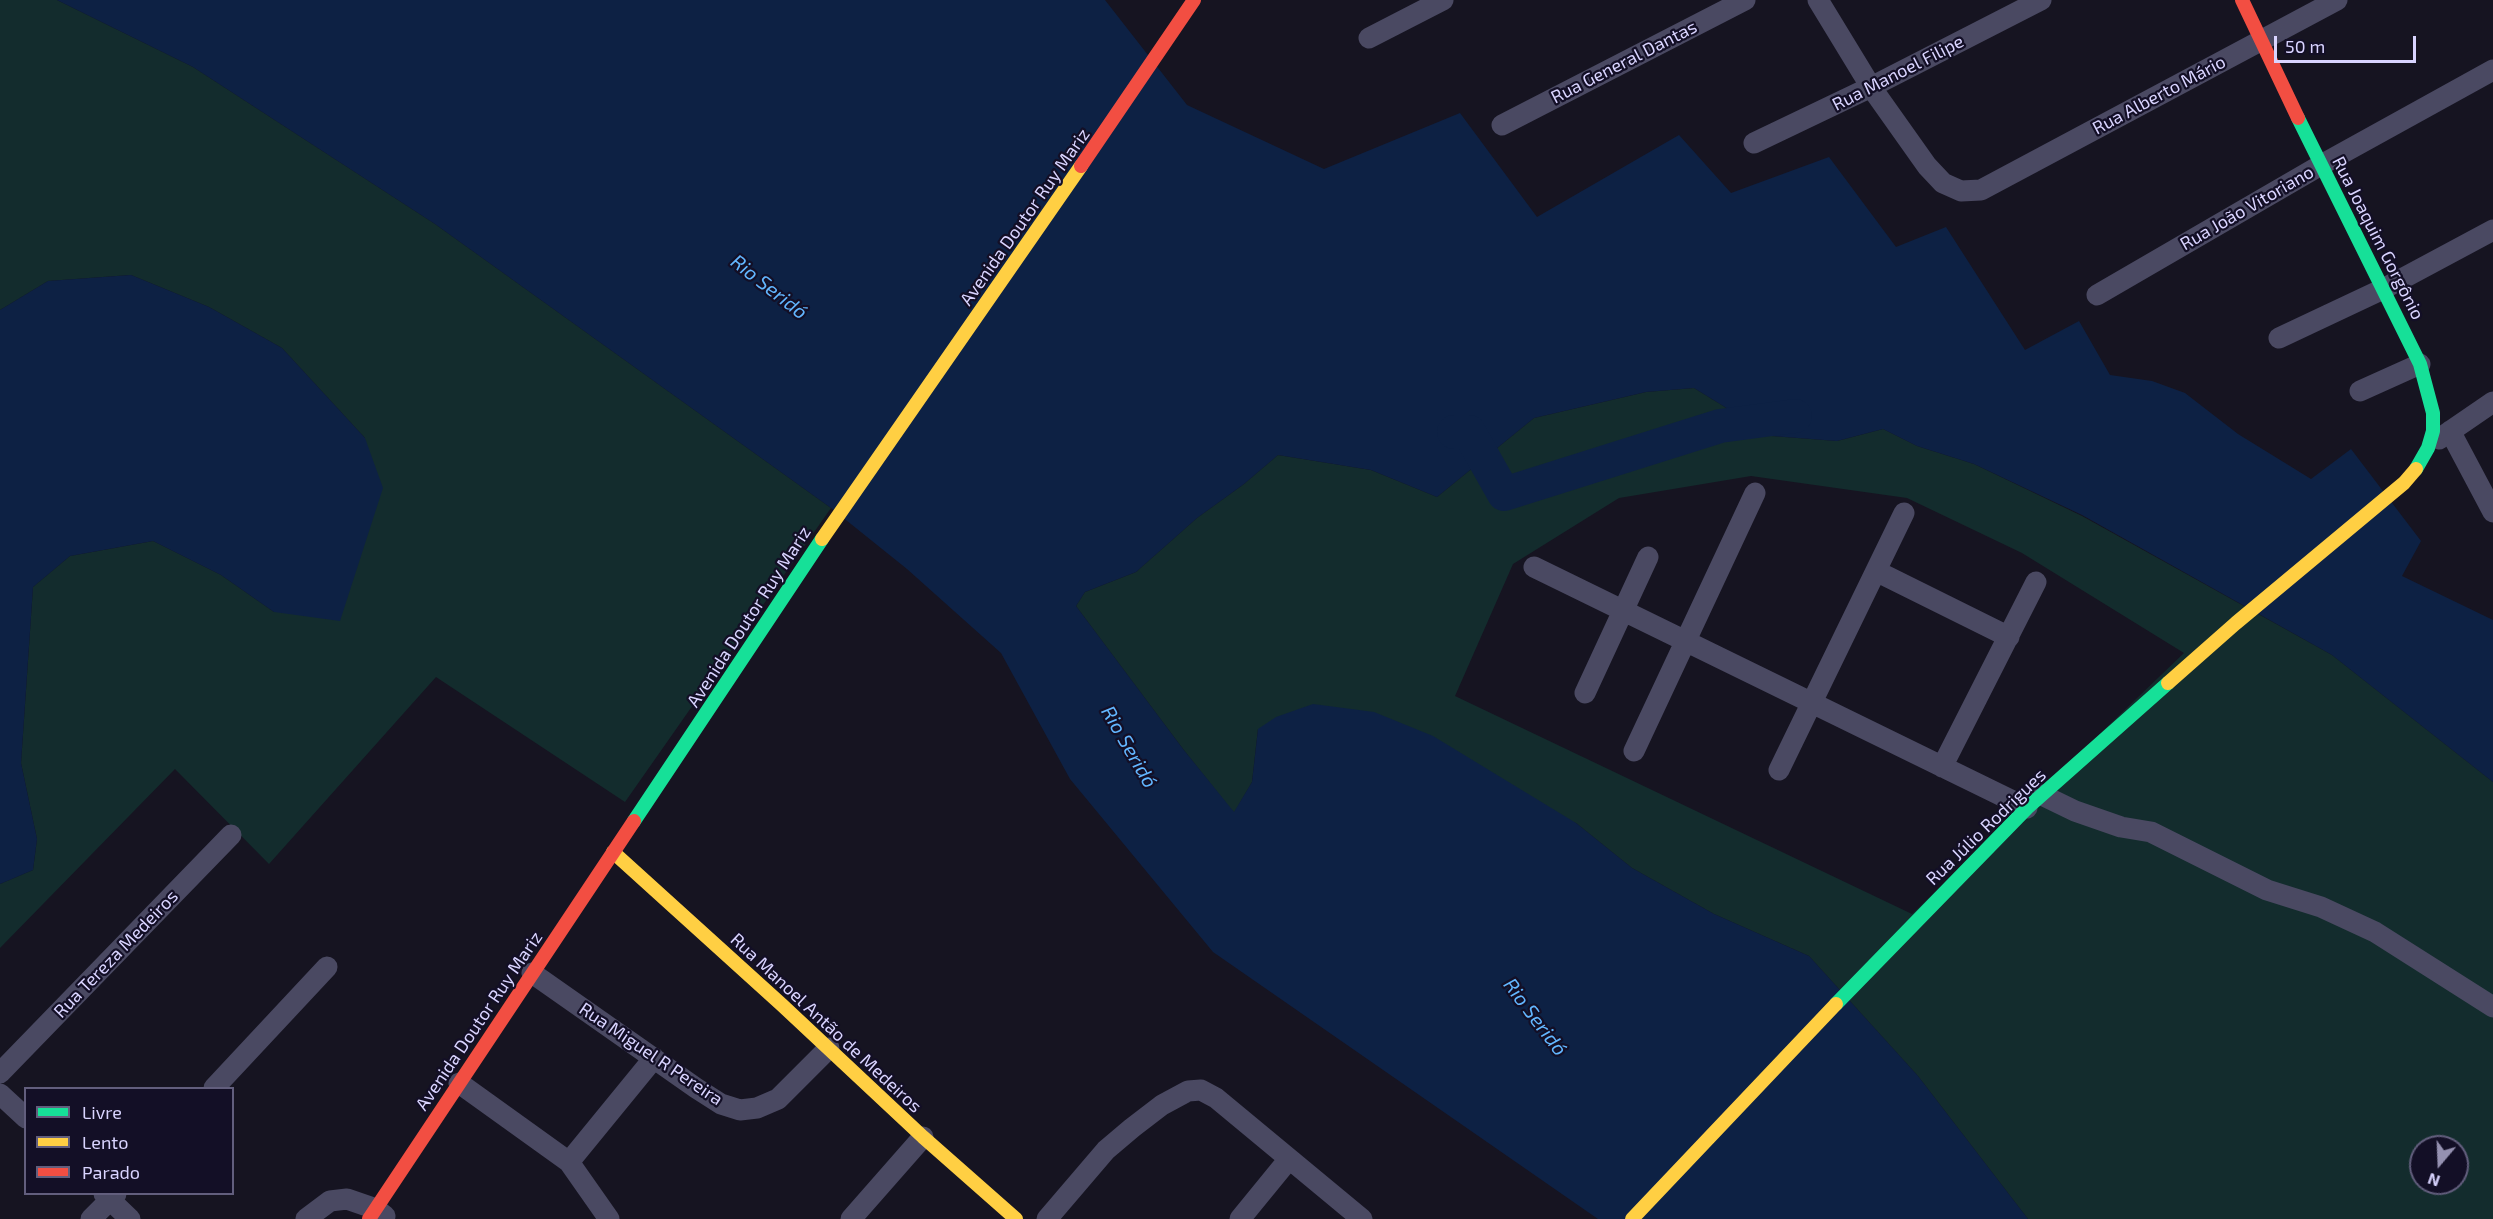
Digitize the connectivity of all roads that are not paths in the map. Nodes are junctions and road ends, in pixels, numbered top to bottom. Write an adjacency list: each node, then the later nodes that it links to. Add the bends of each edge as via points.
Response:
1 (1194, 0): 42 (main road, Avenida Doutor Ruy Mariz, via 827,531)
2 (1443, 0): 8 (street)
3 (1745, 0): 12 (street, Rua General Dantas)
4 (1818, 0): 11 (street)
5 (2041, 0): 11 (street, Rua Manoel Filipe)
6 (2242, 0): 9 (main road, Rua Joaquim Gorgônio)
7 (2337, 0): 9 (street, Rua Alberto Mário)
8 (1369, 38)
9 (2262, 39): 11 (street, Rua Alberto Mário, via 1981,190 1961,191 1943,183); 14 (main road, Rua Joaquim Gorgônio)
10 (2493, 70): 14 (street, Rua João Vitoriano)
11 (1871, 87): 13 (street, Rua Manoel Filipe)
12 (1502, 125)
13 (1754, 143)
14 (2321, 165): 16 (main road, Rua Joaquim Gorgônio); 17 (street, Rua João Vitoriano)
15 (2493, 230): 16 (street)
16 (2383, 289): 18 (street); 19 (main road, Rua Joaquim Gorgônio)
17 (2097, 295)
18 (2279, 338)
19 (2420, 364): 20 (street); 23 (main road, Rua Joaquim Gorgônio, via 2433,413)
20 (2360, 391)
21 (2493, 402): 22 (street)
22 (2450, 431): 23 (street); 26 (street)
23 (2428, 448): 24 (main road, Rua Joaquim Gorgônio, via 2416,469)
24 (2393, 491): 40 (main road, Rua Júlio Rodrigues)
25 (1755, 493): 34 (street)
26 (2493, 512)
27 (1904, 513): 30 (street)
28 (1648, 557): 32 (street)
29 (1534, 567): 32 (street)
30 (1876, 571): 33 (street); 36 (street)
31 (2037, 582): 33 (street)
32 (1623, 611): 34 (street); 35 (street)
33 (2008, 637): 38 (street)
34 (1686, 642): 36 (street); 37 (street)
35 (1586, 693)
36 (1812, 704): 38 (street); 39 (street)
37 (1634, 751)
38 (1942, 767): 40 (street)
39 (1779, 770)
40 (2035, 802): 45 (street, via 2151,832 2267,891 2321,907 2375,932); 67 (main road, Rua Júlio Rodrigues)
41 (231, 835): 48 (street, Rua Tereza Medeiros)
42 (613, 852): 44 (main road, Avenida Doutor Ruy Mariz); 46 (main road, Rua Manoel Antão de Medeiros)
43 (327, 967): 50 (street)
44 (532, 973): 47 (street, Rua Miguel R Pereira); 49 (main road, Avenida Doutor Ruy Mariz)
45 (2493, 1007)
46 (829, 1048): 47 (street, Rua Miguel R Pereira, via 778,1099 740,1110 721,1104); 53 (main road, Rua Manoel Antão de Medeiros)
47 (654, 1058): 55 (street)
48 (0, 1073)
49 (459, 1083): 55 (street); 57 (main road, Avenida Doutor Ruy Mariz)
50 (216, 1087)
51 (0, 1094): 52 (street)
52 (24, 1116)
53 (923, 1137): 62 (street); 63 (main road, Rua Manoel Antão de Medeiros)
54 (1289, 1159): 64 (street, via 1216,1098 1201,1090 1188,1091 1162,1105 1106,1150); 65 (street); 66 (street)
55 (569, 1162): 61 (street)
56 (110, 1196): 58 (street); 59 (street)
57 (378, 1216): 60 (street, via 347,1199 330,1201)
58 (91, 1219)
59 (130, 1219)
60 (306, 1219)
61 (609, 1219)
62 (851, 1219)
63 (1016, 1219)
64 (1047, 1219)
65 (1240, 1219)
66 (1362, 1219)
67 (1632, 1219)

